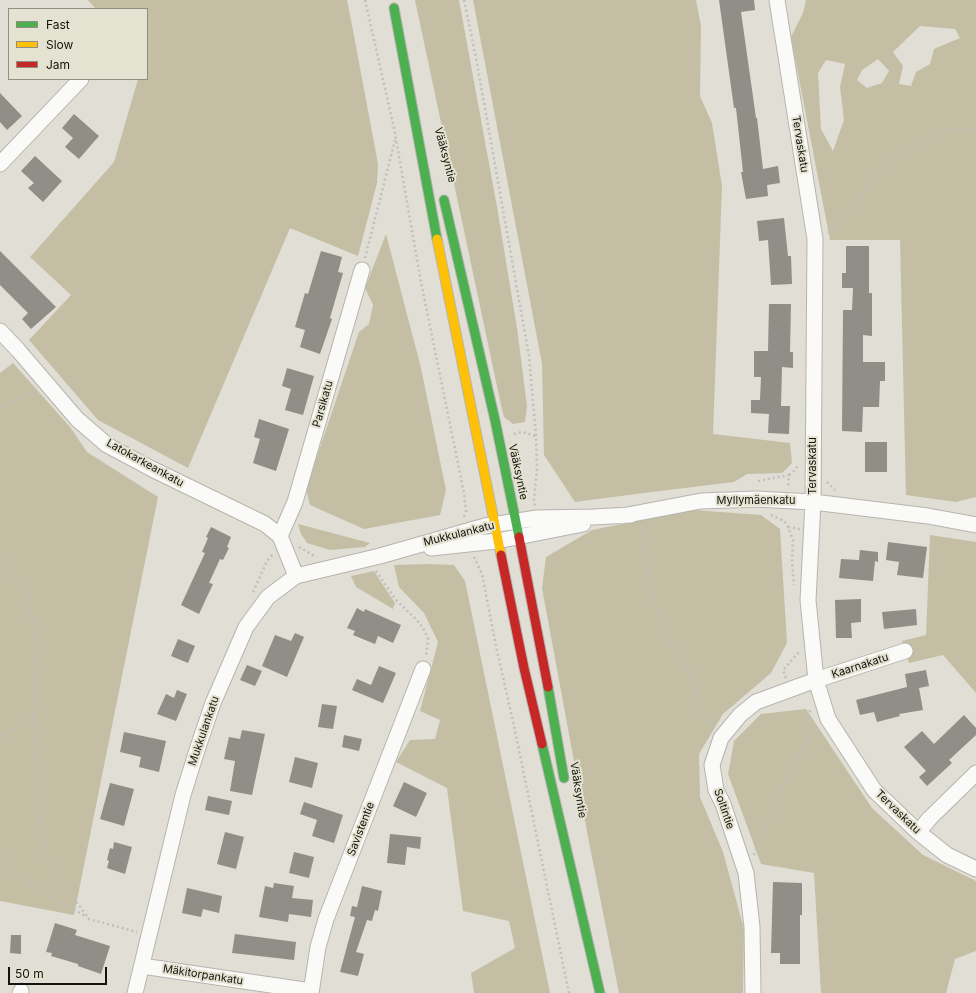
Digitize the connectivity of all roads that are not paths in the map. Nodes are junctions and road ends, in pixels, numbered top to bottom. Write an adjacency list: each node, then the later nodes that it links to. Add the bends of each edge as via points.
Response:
1 (777, 0): 9 (street, Tervaskatu, via 815,239)
2 (393, 4): 4 (highway, Vääksyntie); 12 (highway, Vääksyntie)
3 (81, 80): 5 (street)
4 (426, 130)
5 (0, 164)
6 (441, 188): 11 (highway, Vääksyntie, via 490,397)
7 (362, 270): 14 (street, Parsikatu, via 295,502)
8 (0, 331): 14 (street, Latokarkeankatu, via 77,419 107,445 152,470 265,524)
9 (813, 502): 10 (street, Myllymäenkatu, via 756,499 701,501); 13 (street, Myllymäenkatu, via 928,516); 21 (street, Tervaskatu, via 808,600)
10 (634, 514): 11 (street, Myllymäenkatu); 15 (street, Myllymäenkatu)
11 (515, 521): 12 (street, Mukkulankatu); 15 (highway, Vääksyntie)
12 (494, 525): 16 (street, Mukkulankatu); 17 (highway, Vääksyntie)
13 (976, 525)
14 (280, 536): 18 (street)
15 (518, 536): 17 (street, Myllymäenkatu); 23 (highway, Vääksyntie)
16 (467, 538): 17 (street, Mukkulankatu); 18 (street, Mukkulankatu, via 377,562)
17 (497, 541): 27 (highway, Vääksyntie, via 524,668)
18 (296, 576): 28 (street, Mukkulankatu, via 268,597 246,627 213,703 184,795)
19 (904, 651): 21 (street, Kaarnakatu)
20 (423, 668): 29 (street, Savistentie, via 326,919 318,947)
21 (816, 680): 24 (street, Tervaskatu, via 828,719 874,790); 32 (street, Soltintie, via 756,702 740,715 721,738 712,764 716,790 746,873 752,928)
22 (976, 773): 24 (street)
23 (565, 785)
24 (918, 832): 26 (street, Tervaskatu, via 947,854)
25 (574, 842): 27 (highway, Vääksyntie)
26 (976, 869)
27 (590, 946): 31 (highway, Vääksyntie)
28 (142, 966): 29 (street, Mäkitorpankatu); 30 (street, Mukkulankatu)
29 (311, 992)
30 (135, 993)
31 (600, 993)
32 (753, 993)

